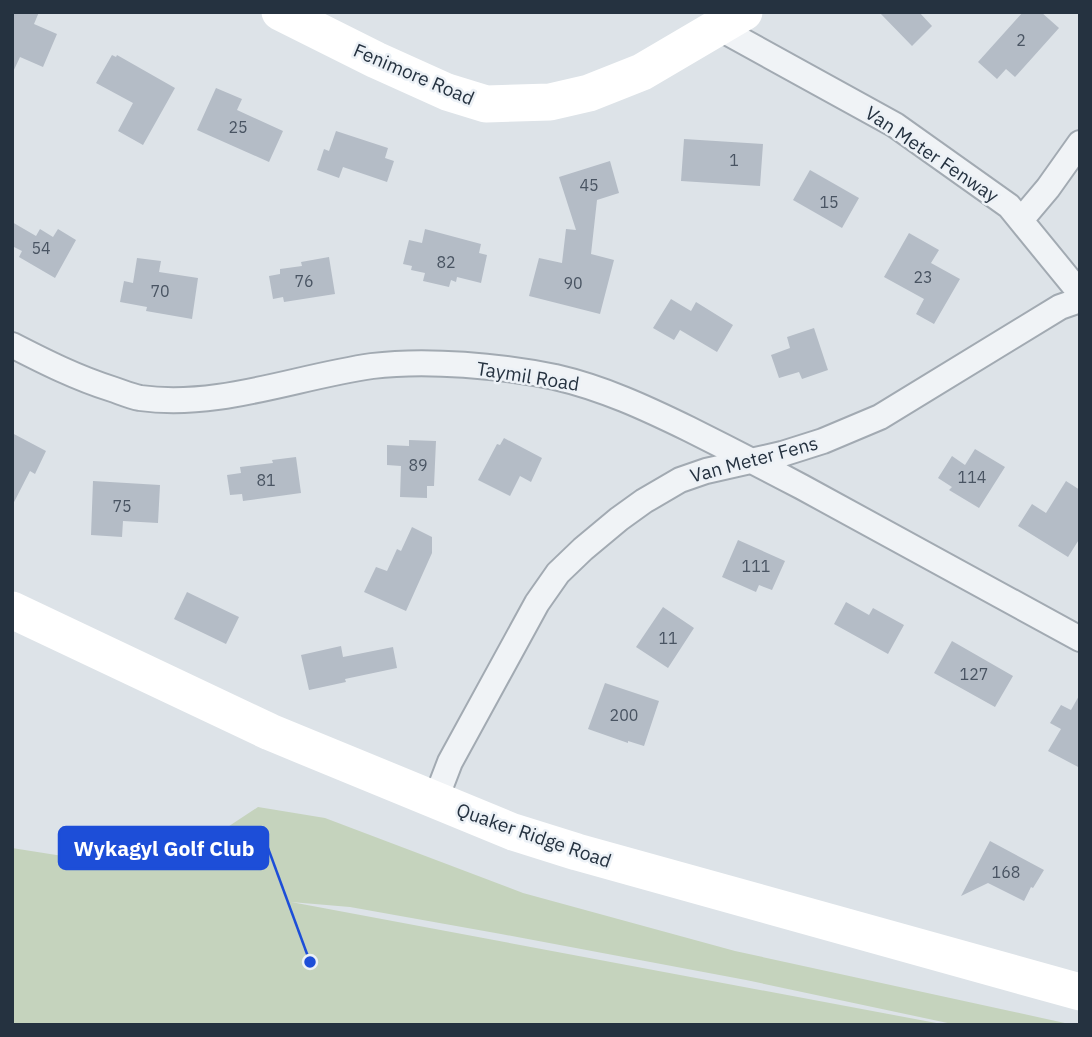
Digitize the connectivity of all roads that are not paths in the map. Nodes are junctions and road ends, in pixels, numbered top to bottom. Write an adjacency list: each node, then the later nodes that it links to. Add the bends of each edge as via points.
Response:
1 (280, 12): 2 (street, Fenimore Road, via 447,92 486,104 550,103 589,93 642,72)
2 (732, 20): 4 (street, Van Meter Fenway, via 895,125 1009,206)
3 (1080, 144): 4 (street)
4 (1021, 220): 5 (street, Van Meter Fenway)
5 (1080, 293)
6 (1080, 300): 8 (street, Van Meter Fens, via 1060,307 880,417 823,441)
7 (12, 345): 8 (street, Taymil Road, via 93,383 136,397 172,401 208,399 373,366 447,364 500,369 598,389)
8 (754, 461): 10 (street, Taymil Road); 11 (street, Van Meter Fens, via 680,480 644,500 558,573 496,675)
9 (12, 610): 11 (street, Quaker Ridge Road, via 270,732)
10 (1080, 639)
11 (435, 801): 12 (street, Quaker Ridge Road, via 577,852)
12 (1080, 992)

